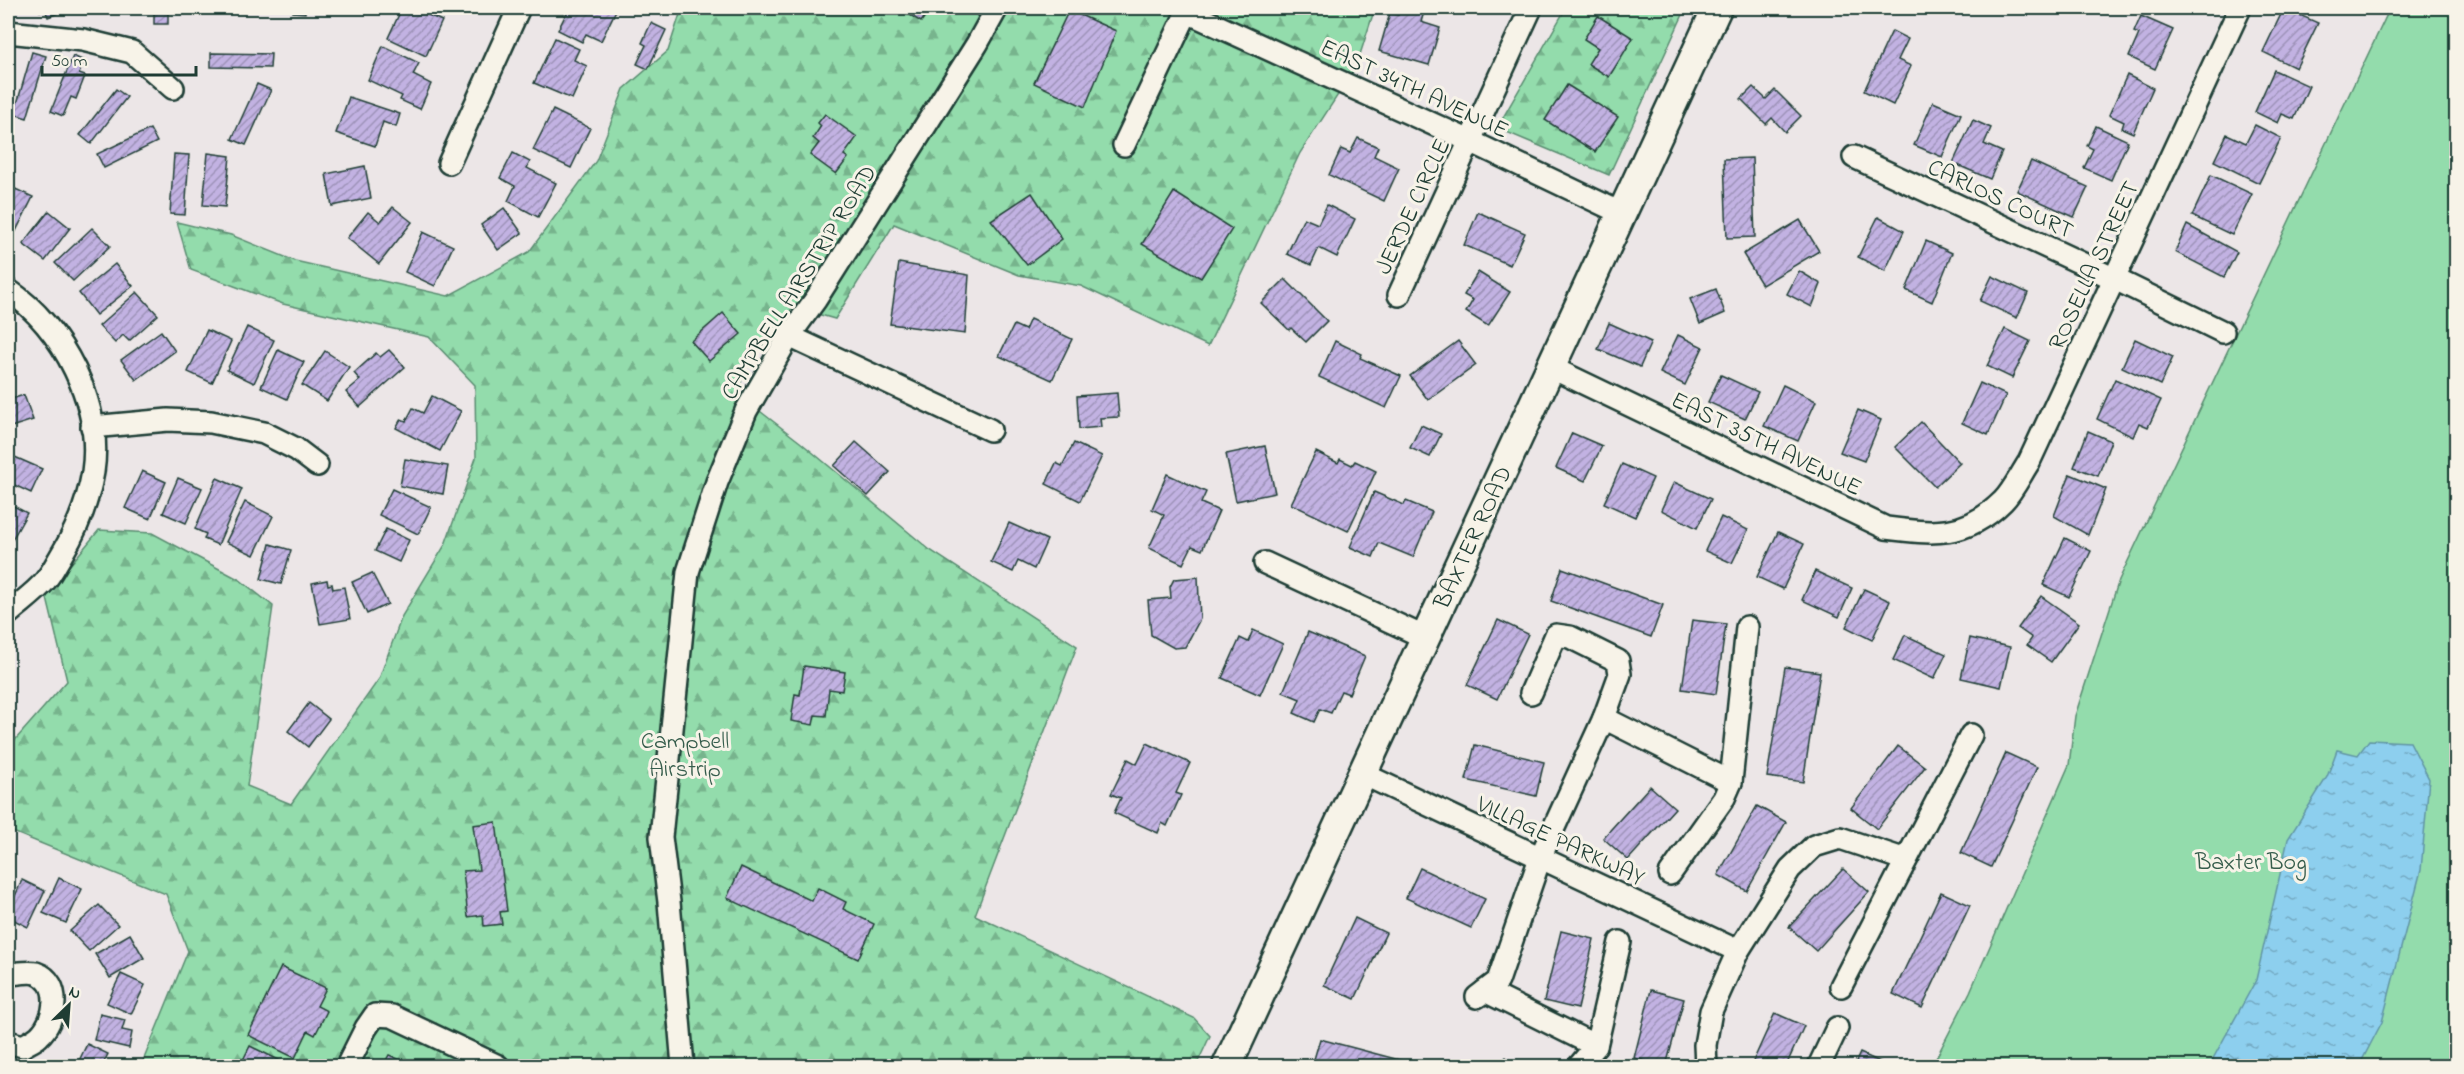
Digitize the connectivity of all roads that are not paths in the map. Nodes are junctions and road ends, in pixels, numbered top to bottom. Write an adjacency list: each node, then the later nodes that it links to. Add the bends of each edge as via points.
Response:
1 (519, 8): 11 (street)
2 (997, 8): 17 (street, CAMPBELL AIRSTRIP ROAD)
3 (1531, 8): 8 (street, JERDE CIRCLE)
4 (1718, 8): 12 (street, BAXTER ROAD)
5 (2240, 8): 13 (street, ROSELLA STREET)
6 (8, 32): 7 (street, via 83,40 132,52)
7 (173, 88)
8 (1470, 141): 9 (street, EAST 34TH AVENUE, via 1186,12); 12 (street, EAST 34TH AVENUE); 15 (street, JERDE CIRCLE)
9 (1124, 144)
10 (1854, 158): 13 (street, CARLOS COURT)
11 (449, 163)
12 (1621, 213): 18 (street, BAXTER ROAD)
13 (2115, 279): 16 (street, CARLOS COURT); 22 (street, ROSELLA STREET, via 2029,462 2004,501)
14 (8, 290): 19 (street, via 56,335 78,377)
15 (1399, 295)
16 (2223, 332)
17 (789, 336): 20 (street); 44 (street, CAMPBELL AIRSTRIP ROAD, via 746,411 717,482 688,572 661,837)
18 (1550, 367): 22 (street, EAST 35TH AVENUE, via 1886,528 1931,534); 26 (street, BAXTER ROAD)
19 (92, 427): 21 (street, via 168,420 211,422 264,433); 24 (street, via 93,471 78,529 46,580)
20 (990, 430)
21 (317, 465)
22 (1969, 527)
23 (1265, 564): 26 (street)
24 (8, 614)
25 (1747, 627): 31 (street)
26 (1426, 638): 30 (street, BAXTER ROAD)
27 (1531, 693): 28 (street, via 1556,635 1570,637 1618,661 1620,674)
28 (1604, 718): 31 (street); 32 (street)
29 (1971, 735): 33 (street)
30 (1363, 774): 32 (street, VILLAGE PARKWAY); 45 (street, BAXTER ROAD)
31 (1731, 782): 34 (street, via 1724,798)
32 (1540, 858): 36 (street, VILLAGE PARKWAY); 41 (street, via 1498,981 1481,994)
33 (1906, 860): 36 (street, via 1840,838 1814,846 1790,869); 38 (street)
34 (1670, 874)
35 (1620, 942): 41 (street)
36 (1738, 951): 47 (street, via 1712,1011 1705,1045)
37 (8, 974): 40 (street, via 35,973 50,983 55,995 51,1016 40,1036 23,1046)
38 (1840, 986)
39 (1837, 1028): 48 (street)
40 (8, 1042)
41 (1596, 1046): 46 (street)
42 (347, 1066): 43 (street, via 375,1015 392,1016)
43 (498, 1066)
44 (683, 1066)
45 (1227, 1066)
46 (1580, 1066)
47 (1706, 1066)
48 (1819, 1066)

